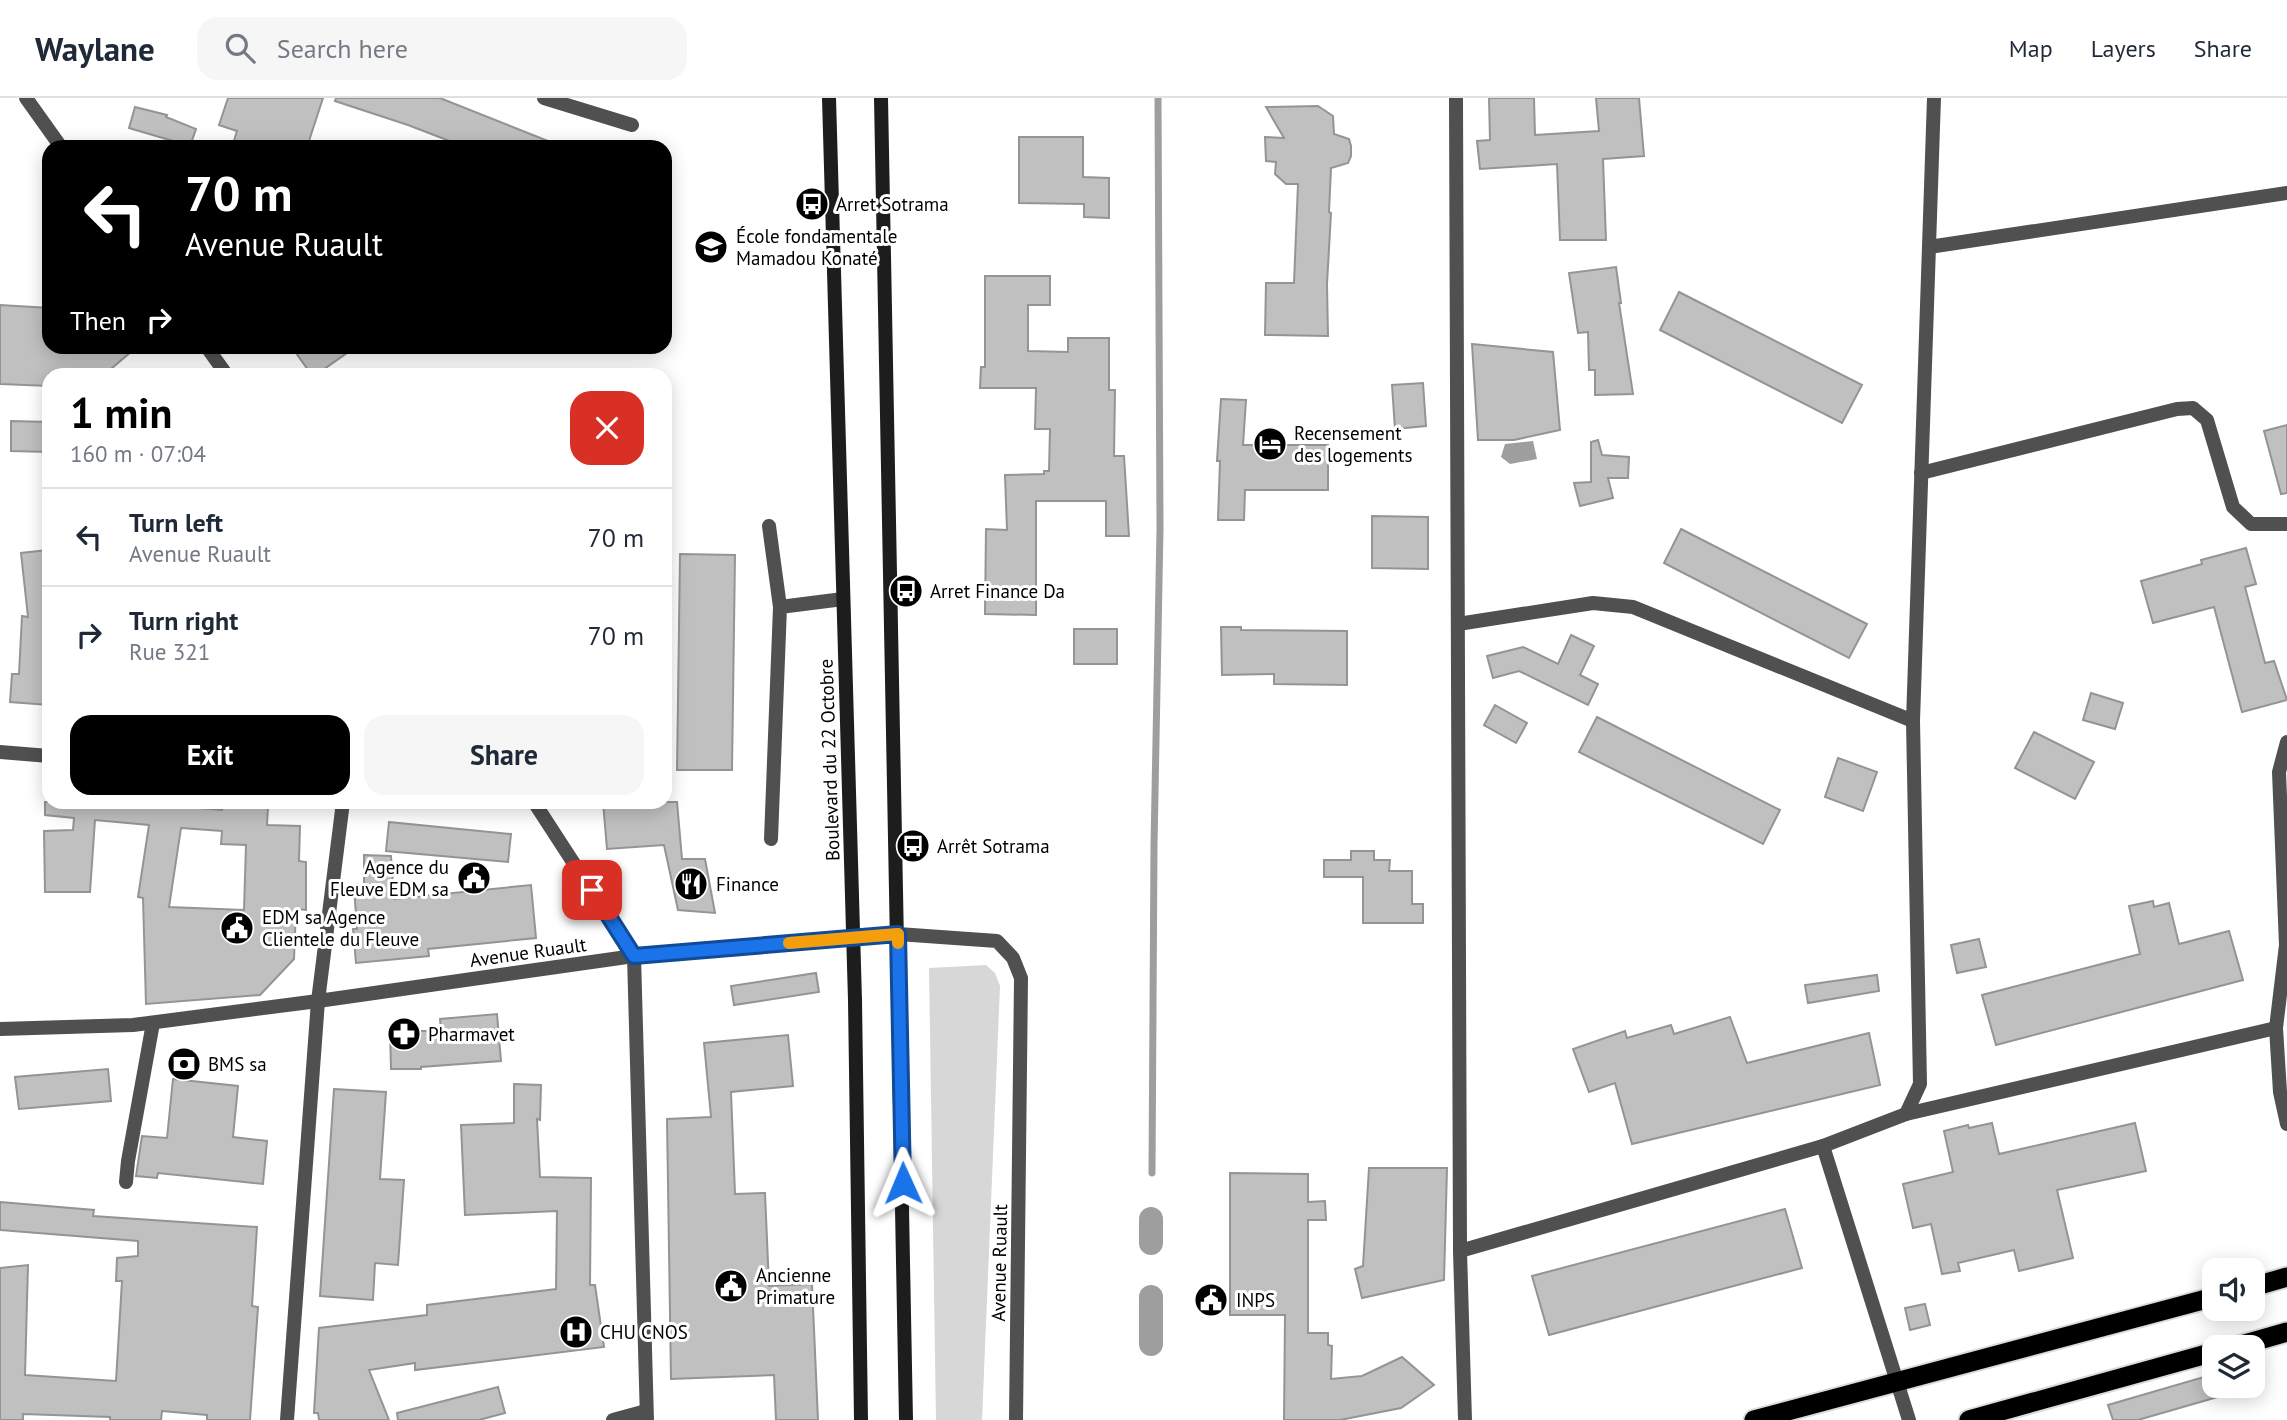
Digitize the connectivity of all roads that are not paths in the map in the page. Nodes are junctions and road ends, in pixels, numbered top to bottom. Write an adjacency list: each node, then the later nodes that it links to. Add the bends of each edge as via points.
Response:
1 (26, 98): 8 (street)
2 (544, 98): 7 (street)
3 (829, 98): 14 (main road, Boulevard du 22 Octobre)
4 (881, 98): 24 (main road)
5 (1456, 98): 16 (street)
6 (1934, 98): 10 (street)
7 (632, 125)
8 (56, 140)
9 (2287, 193): 10 (street)
10 (1929, 247): 11 (street)
11 (1921, 473): 12 (street, via 2193,408 2207,420 2233,507 2250,524); 17 (street)
12 (2287, 524)
13 (769, 526): 15 (street)
14 (843, 599): 15 (street); 25 (main road, Boulevard du 22 Octobre)
15 (780, 607): 23 (street)
16 (1458, 624): 17 (street, via 1593,603 1633,607); 36 (street)
17 (1913, 721): 32 (street, via 1920,1084)
18 (2287, 743): 26 (street, via 2278,772)
19 (0, 752): 20 (street)
20 (42, 755)
21 (342, 809): 28 (street)
22 (539, 809): 27 (street)
23 (771, 839)
24 (898, 934): 25 (street, Avenue Ruault); 48 (main road); 49 (street, Avenue Ruault, via 997,942 1013,958 1021,978)
25 (854, 938): 27 (street, Avenue Ruault); 47 (main road, Boulevard du 22 Octobre)
26 (2286, 944): 30 (street)
27 (634, 956): 28 (street, Avenue Ruault); 44 (street)
28 (318, 1001): 29 (street, Avenue Ruault); 45 (street)
29 (153, 1023): 31 (street, Avenue Ruault); 35 (street)
30 (2276, 1028): 32 (street); 33 (street)
31 (0, 1030)
32 (1906, 1114): 34 (street)
33 (2287, 1124)
34 (1823, 1146): 36 (street); 43 (street)
35 (126, 1182)
36 (1460, 1251): 50 (street)
37 (2287, 1277): 38 (highway)
38 (2265, 1283)
39 (2202, 1300): 43 (highway)
40 (2287, 1332): 41 (highway)
41 (2265, 1338)
42 (2202, 1355): 53 (highway)
43 (1898, 1381): 51 (highway); 52 (street)
44 (647, 1416): 46 (street)
45 (288, 1420)
46 (613, 1420)
47 (862, 1420)
48 (906, 1420)
49 (1016, 1420)
50 (1465, 1420)
51 (1754, 1420)
52 (1909, 1420)
53 (1969, 1420)

